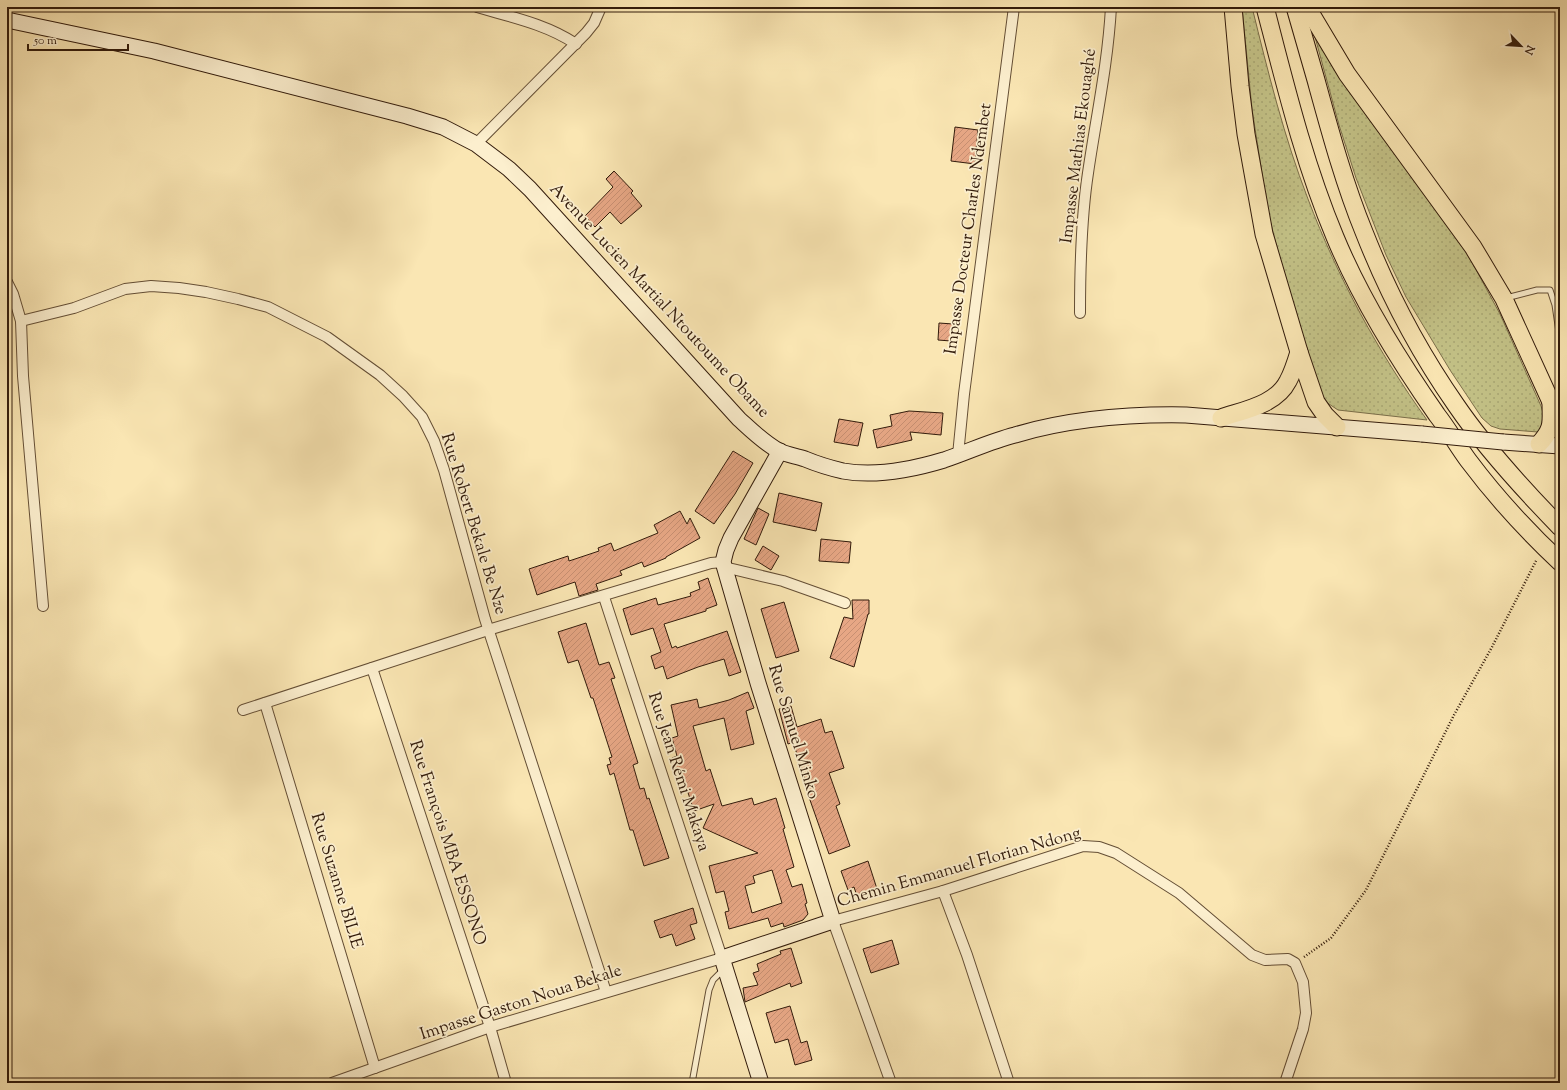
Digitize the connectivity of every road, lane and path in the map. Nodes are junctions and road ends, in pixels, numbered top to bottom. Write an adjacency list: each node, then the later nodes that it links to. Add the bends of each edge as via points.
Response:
1 (478, 7): 10 (street, via 541,26)
2 (601, 7): 10 (street, via 594,23)
3 (1014, 7): 24 (street, Impasse Docteur Charles Ndembet)
4 (1111, 7): 14 (street, Impasse Mathias Ekouaghé, via 1099,113 1087,181)
5 (1233, 7): 17 (main road, via 1240,86 1257,201 1264,234)
6 (1265, 7): 26 (main road, via 1317,191 1335,238 1356,281 1400,359 1468,459)
7 (1295, 7): 25 (main road, via 1350,196 1399,310 1467,420 1512,477)
8 (1307, 7): 13 (main road, via 1347,74 1469,241)
9 (7, 20): 11 (main road, Avenue Lucien Martial Ntoutoume Obame, via 154,50 250,74 443,127)
10 (576, 44): 11 (street)
11 (476, 144): 23 (main road, Avenue Lucien Martial Ntoutoume Obame, via 530,189 739,419)
12 (7, 282): 15 (street)
13 (1504, 299): 16 (lane, via 1537,290 1550,290); 18 (main road)
14 (1080, 313)
15 (21, 321): 31 (street, via 23,376); 32 (street, Rue Robert Bekale Be Nze, via 74,308 125,289 151,286 238,298 268,308 333,341 380,375 404,396 422,417 444,470)
16 (1560, 339)
17 (1299, 352): 19 (main road, via 1288,382 1277,396); 20 (main road, via 1316,402)
18 (1555, 407): 21 (main road, via 1551,428)
19 (1221, 418): 20 (main road, Avenue Lucien Martial Ntoutoume Obame); 24 (main road, Avenue Lucien Martial Ntoutoume Obame, via 1157,414 1076,422 1014,435)
20 (1337, 428): 21 (main road, Avenue Lucien Martial Ntoutoume Obame, bridge)
21 (1539, 444): 22 (main road)
22 (1560, 446)
23 (780, 451): 24 (main road, Avenue Lucien Martial Ntoutoume Obame, via 842,471 868,473 899,471); 28 (main road, via 731,538)
24 (958, 455)
25 (1560, 527)
26 (1544, 546): 27 (main road); 39 (path, via 1454,715 1366,890 1331,938)
27 (1560, 562)
28 (723, 565): 29 (street, via 711,563); 30 (street, via 783,581); 37 (main road, Rue Samuel Minko)
29 (604, 596): 32 (street); 38 (street, Rue Jean Rémi Makaya)
30 (845, 603)
31 (43, 606)
32 (488, 630): 33 (street); 40 (street, Rue Robert Bekale Be Nze)
33 (372, 668): 34 (street); 41 (street, Rue François MBA ESSONO)
34 (265, 703): 35 (street); 42 (street, Rue Suzanne BILIE)
35 (243, 710)
36 (943, 890): 37 (street, Chemin Emmanuel Florian Ndong); 39 (street, Chemin Emmanuel Florian Ndong, via 1083,846 1098,847 1116,853 1179,893 1252,956 1265,960 1288,959); 48 (street)
37 (833, 921): 38 (main road); 47 (street)
38 (724, 963): 40 (street, Impasse Gaston Noua Bekale); 45 (lane, via 709,990); 46 (main road)
39 (1295, 963): 49 (street, via 1303,982 1306,1013)
40 (606, 992): 41 (street, Impasse Gaston Noua Bekale)
41 (490, 1027): 42 (street, Impasse Gaston Noua Bekale); 44 (street, Rue François MBA ESSONO)
42 (375, 1068): 43 (street, Impasse Gaston Noua Bekale)
43 (332, 1083)
44 (506, 1083)
45 (692, 1083)
46 (762, 1083)
47 (891, 1083)
48 (1009, 1083)
49 (1285, 1083)

